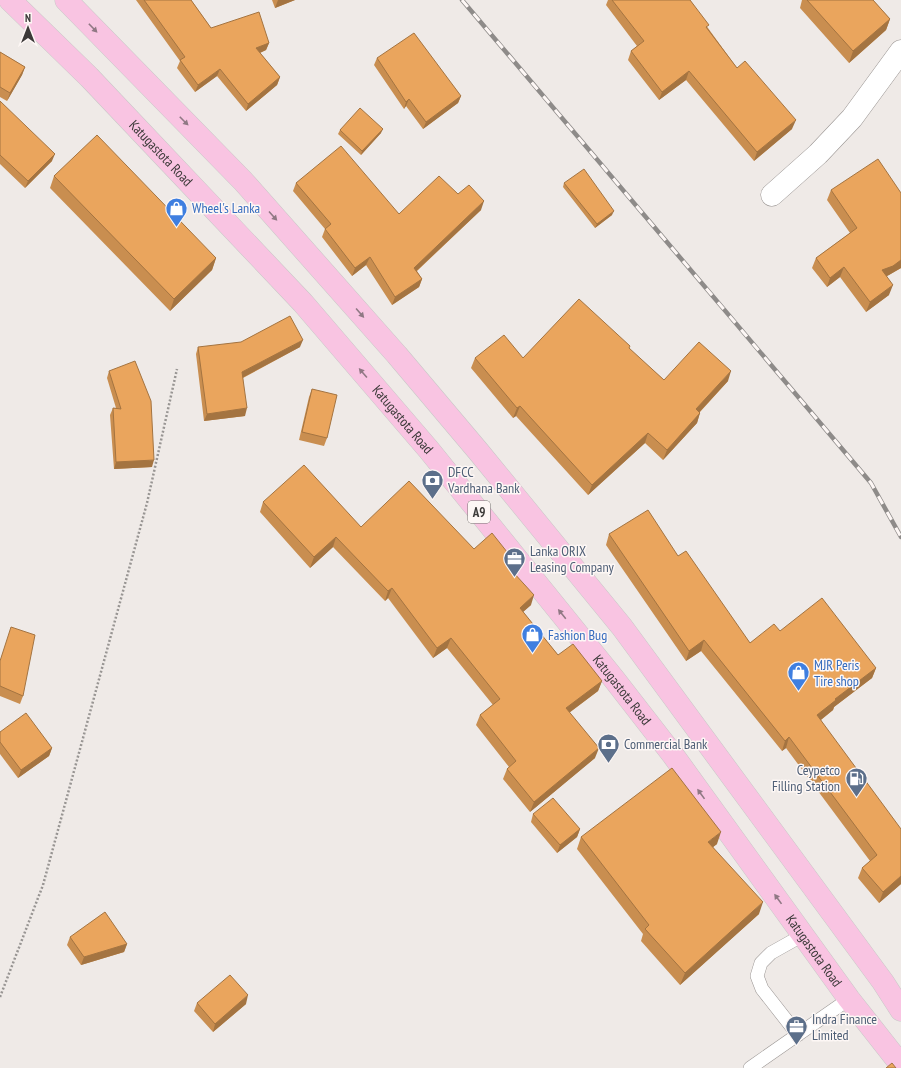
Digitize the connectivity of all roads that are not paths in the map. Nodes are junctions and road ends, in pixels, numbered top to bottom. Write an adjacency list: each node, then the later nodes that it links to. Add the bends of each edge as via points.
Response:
1 (10, 0): 5 (highway, Katugastota Road / A9, one-way to 1, via 673,755 429,450 303,303 89,77)
2 (66, 0): 7 (highway, one-way to 7, via 243,181 397,355 483,457 622,627)
3 (901, 51): 4 (street, via 852,118 818,154)
4 (772, 195)
5 (804, 935): 6 (highway, Katugastota Road / A9); 8 (lane, via 771,953 761,963 757,976 762,989)
6 (849, 999): 8 (lane); 9 (highway, Katugastota Road / A9)
7 (901, 1010)
8 (798, 1035): 10 (lane)
9 (901, 1065)
10 (750, 1068)

